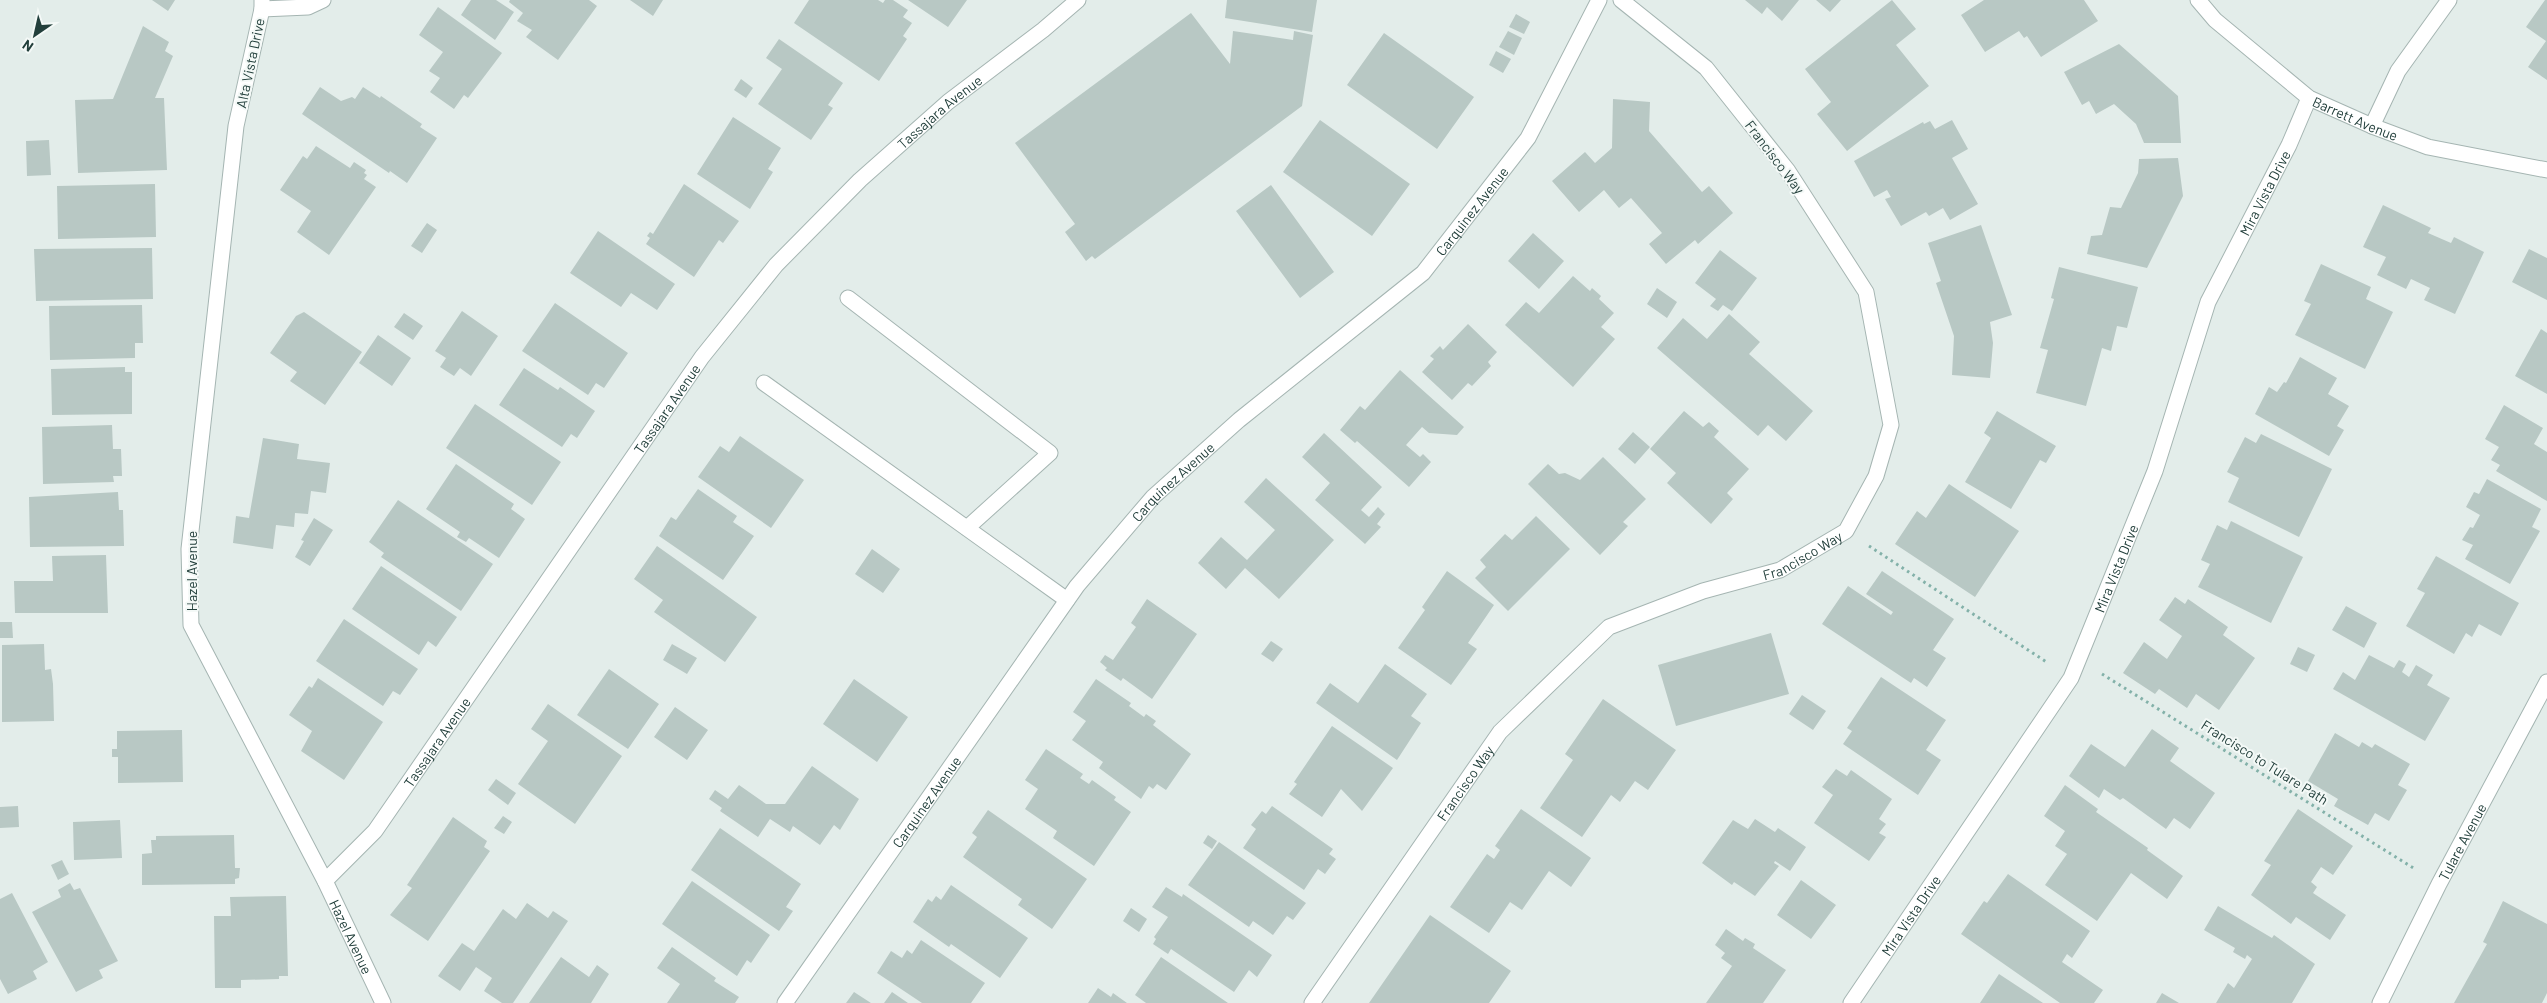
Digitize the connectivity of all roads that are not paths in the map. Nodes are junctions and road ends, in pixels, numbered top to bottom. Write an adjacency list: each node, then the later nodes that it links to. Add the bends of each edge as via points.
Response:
1 (323, 0): 7 (street, via 308,7)
2 (1078, 0): 17 (street, Tassajara Avenue, via 948,102 860,180 776,265 702,357 375,831)
3 (1599, 0): 15 (street, Carquinez Avenue, via 1528,138 1423,273 1239,420 1153,497)
4 (1621, 0): 20 (street, Francisco Way, via 1706,68 1788,171 1866,292 1891,424 1876,476 1846,531 1780,570 1703,592 1610,627 1500,732)
5 (2198, 0): 8 (street, Barrett Avenue, via 2215,20)
6 (2449, 0): 10 (street, via 2398,72)
7 (262, 4): 9 (street, Alta Vista Drive)
8 (2310, 98): 10 (street, Barrett Avenue); 21 (street, Mira Vista Drive, via 2208,302 2155,471 2071,678)
9 (236, 126): 17 (street, Hazel Avenue, via 189,549 191,625)
10 (2372, 126): 11 (street, Barrett Avenue, via 2428,147)
11 (2547, 170)
12 (848, 298): 14 (street, via 1050,452)
13 (764, 383): 14 (street)
14 (967, 528): 15 (street)
15 (1067, 600): 19 (street, Carquinez Avenue)
16 (2547, 682): 22 (street, Tulare Avenue, via 2439,884)
17 (325, 881): 18 (street, Hazel Avenue)
18 (383, 1003)
19 (785, 1003)
20 (1312, 1003)
21 (1851, 1003)
22 (2380, 1003)

